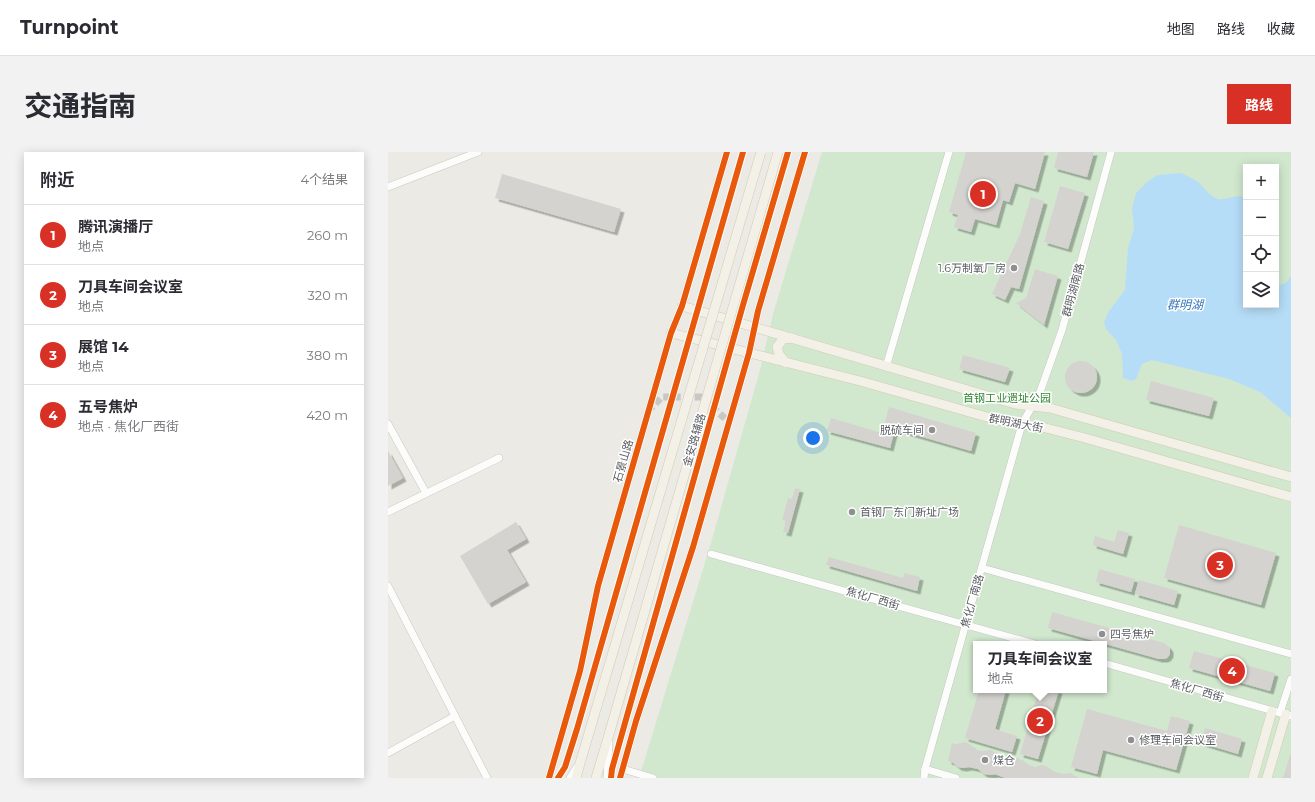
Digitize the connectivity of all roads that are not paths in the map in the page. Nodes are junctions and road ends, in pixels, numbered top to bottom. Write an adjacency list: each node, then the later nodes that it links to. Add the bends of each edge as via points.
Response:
1 (478, 152): 8 (street)
2 (727, 152): 9 (street, 石景山路)
3 (761, 152): 36 (main road, bridge)
4 (778, 152): 34 (main road, bridge)
5 (805, 152): 10 (street)
6 (949, 152): 15 (street)
7 (1111, 152): 16 (street, 群明湖南路, via 1062,330)
8 (388, 187)
9 (682, 306): 10 (main road, 群明湖大街); 11 (street, 石景山路)
10 (754, 327): 12 (main road, 群明湖大街); 13 (street)
11 (671, 333): 13 (main road, 群明湖大街); 40 (street, 石景山路, via 598,586 580,672)
12 (792, 338): 14 (main road, via 783,339 777,347); 15 (main road, 群明湖大街)
13 (748, 353): 14 (main road, 群明湖大街); 37 (street, via 693,547 636,721)
14 (786, 363): 18 (main road, 群明湖大街, via 1002,421)
15 (886, 367): 16 (main road, 群明湖大街, via 1015,404)
16 (1033, 406): 18 (street, 群明湖南路); 20 (main road, 群明湖大街, via 1050,408)
17 (388, 424): 21 (street)
18 (1022, 424): 22 (main road, 群明湖大街, via 1084,438); 25 (street, 焦化厂南路)
19 (500, 458): 21 (street)
20 (1291, 477)
21 (426, 493): 23 (street)
22 (1291, 497)
23 (388, 512)
24 (711, 554): 27 (street, 焦化厂西街)
25 (982, 568): 27 (street, 焦化厂南路); 29 (street)
26 (388, 586): 33 (street)
27 (965, 624): 28 (street, 焦化厂西街); 38 (street, 焦化厂南路)
28 (1024, 641)
29 (1291, 654)
30 (1107, 664): 32 (street, 焦化厂西街)
31 (1291, 679): 32 (street)
32 (1283, 714): 49 (main road); 50 (main road)
33 (454, 716): 35 (street); 39 (street)
34 (610, 731): 43 (main road); 44 (street)
35 (388, 753)
36 (581, 760): 41 (street); 42 (main road)
37 (623, 769): 45 (street); 46 (street)
38 (925, 769): 47 (street, 焦化厂南路); 48 (street)
39 (487, 778)
40 (549, 778)
41 (570, 778)
42 (576, 778)
43 (596, 778)
44 (607, 778)
45 (620, 778)
46 (653, 778)
47 (924, 778)
48 (956, 778)
49 (1253, 778)
50 (1267, 778)

